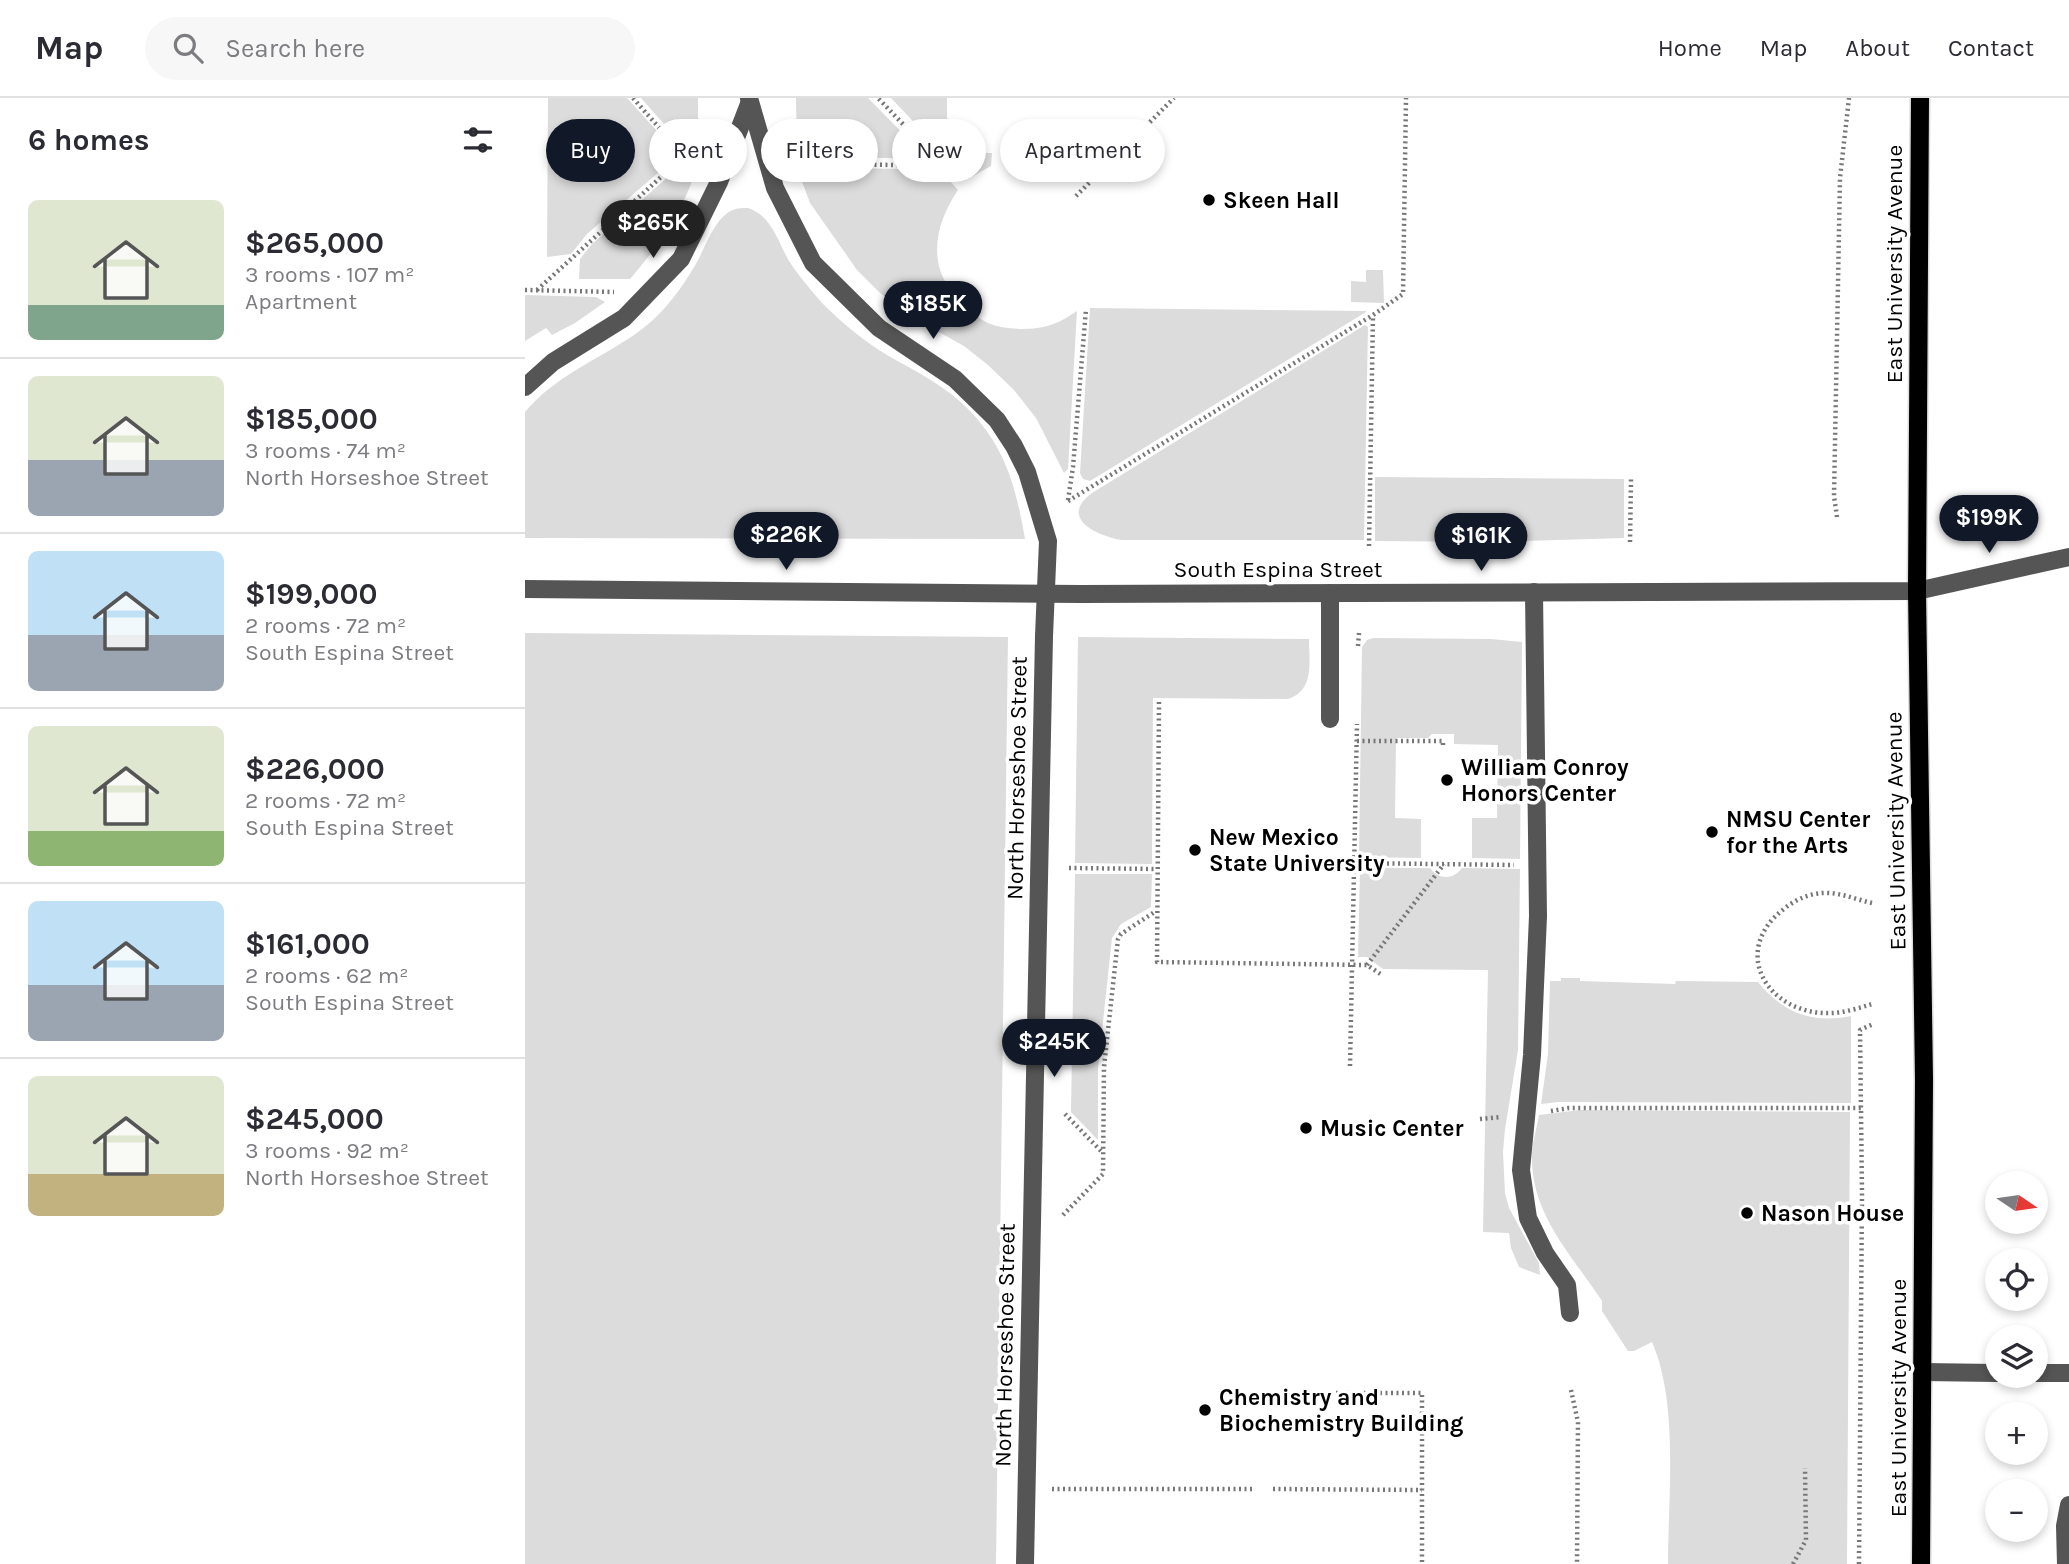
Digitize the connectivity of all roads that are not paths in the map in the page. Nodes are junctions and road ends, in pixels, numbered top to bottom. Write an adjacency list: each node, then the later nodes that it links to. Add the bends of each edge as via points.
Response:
1 (1920, 98): 6 (main road, East University Avenue)
2 (749, 101): 3 (street, via 719,182 681,259 624,318 553,362); 9 (street, North Horseshoe Street, via 775,188 813,263 879,328 955,379 997,420 1014,446 1048,541)
3 (525, 387)
4 (2069, 557): 6 (street, South Espina Street)
5 (525, 589): 9 (street, South Espina Street)
6 (1917, 591): 7 (street, South Espina Street); 12 (main road, East University Avenue, via 1924,1080)
7 (1534, 592): 8 (street, South Espina Street); 11 (street, via 1538,916 1521,1170 1528,1218 1567,1285)
8 (1330, 593): 9 (street, South Espina Street); 10 (street)
9 (1046, 594): 17 (street, North Horseshoe Street)
10 (1330, 719)
11 (1570, 1312)
12 (1922, 1372): 13 (street); 18 (main road, East University Avenue)
13 (1985, 1373)
14 (2048, 1373): 15 (street)
15 (2069, 1374)
16 (2069, 1505): 19 (street)
17 (1025, 1564)
18 (1921, 1564)
19 (2066, 1564)

